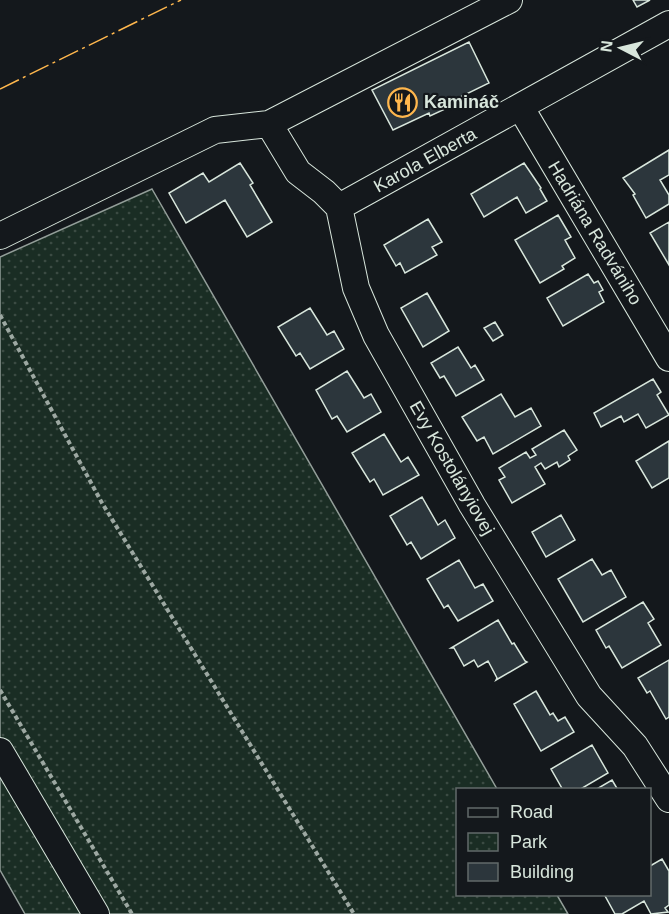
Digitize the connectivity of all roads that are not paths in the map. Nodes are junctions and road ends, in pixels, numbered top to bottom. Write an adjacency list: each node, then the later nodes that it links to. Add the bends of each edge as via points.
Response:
1 (509, 0): 4 (street)
2 (669, 24): 3 (street, Karola Elberta)
3 (521, 108): 5 (street, Karola Elberta); 7 (street, Hadriána Radvániho)
4 (269, 124): 5 (street, via 298,172); 6 (street, via 215,130)
5 (339, 207): 9 (street, Evy Kostolányiovej, via 356,288 376,335 472,505 589,696 635,746)
6 (0, 236)
7 (669, 358)
8 (0, 751): 10 (street)
9 (669, 799)
10 (96, 914)

